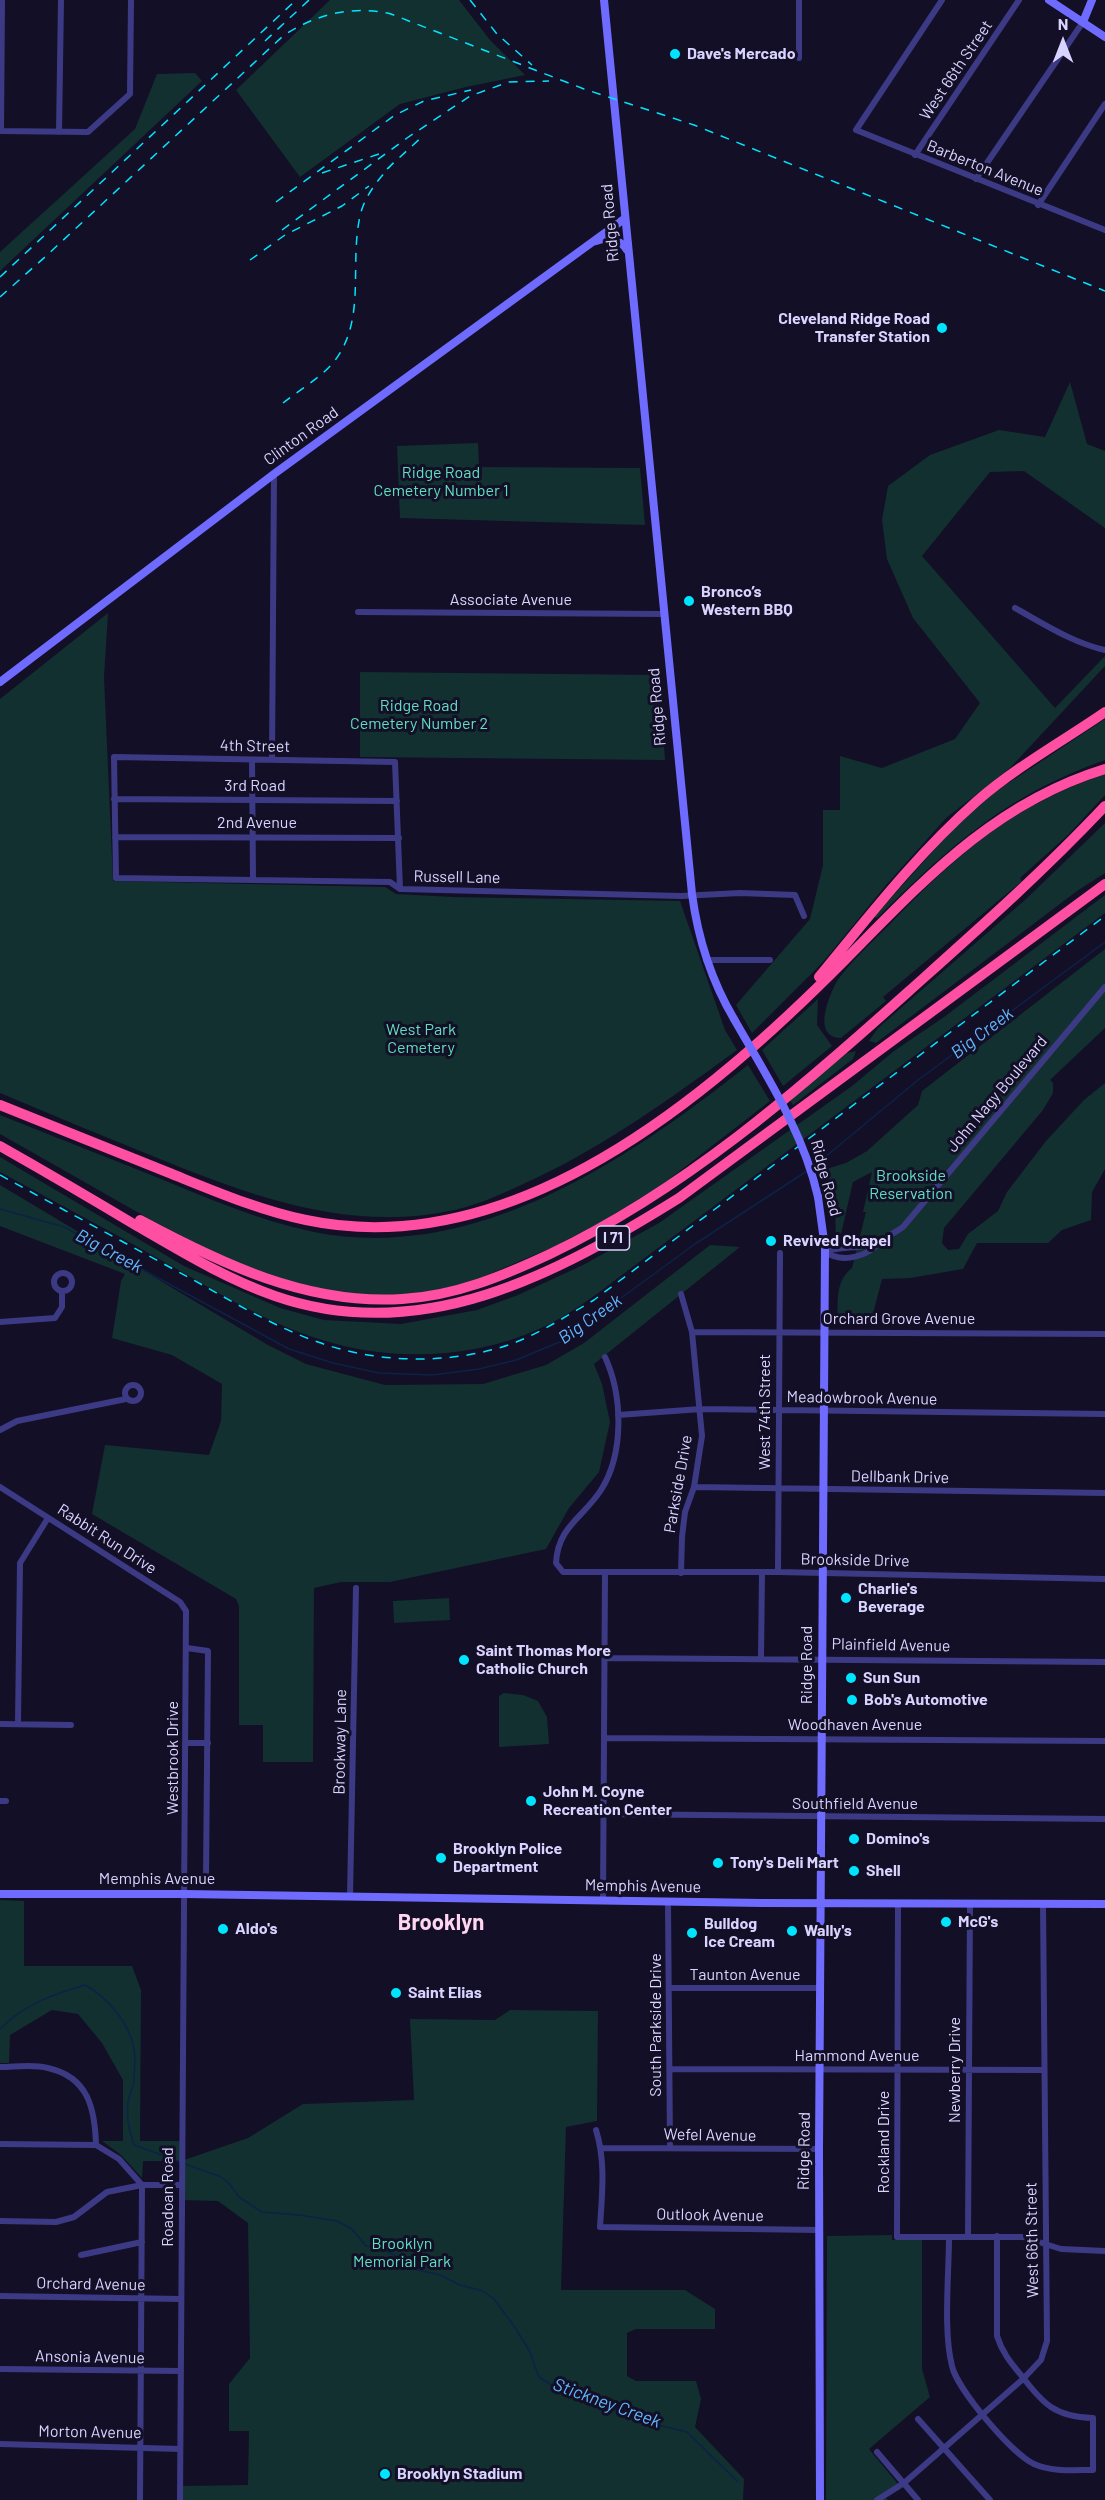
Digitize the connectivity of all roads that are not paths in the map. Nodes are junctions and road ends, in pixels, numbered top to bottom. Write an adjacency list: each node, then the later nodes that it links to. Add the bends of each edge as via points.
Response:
1 (2, 0): 14 (street)
2 (61, 0): 15 (street)
3 (131, 0): 15 (street, via 130,94 88,132)
4 (604, 0): 19 (main road, Ridge Road)
5 (799, 0): 12 (street)
6 (942, 0): 16 (street, Barberton Avenue, via 856,130)
7 (1019, 0): 16 (street, West 66th Street)
8 (1049, 0): 10 (main road)
9 (1092, 0): 10 (main road)
10 (1083, 22): 11 (main road); 17 (street)
11 (1105, 37)
12 (799, 58)
13 (1105, 104): 18 (street)
14 (0, 131): 15 (street)
15 (59, 132)
16 (915, 155): 17 (street, Barberton Avenue)
17 (976, 179): 18 (street, Barberton Avenue)
18 (1038, 205): 21 (street, Barberton Avenue)
19 (624, 219): 22 (main road, Clinton Road); 23 (main road, Ridge Road)
20 (1105, 220): 21 (street)
21 (1102, 229)
22 (590, 243): 23 (main road, via 611,239 623,244); 24 (main road, Clinton Road)
23 (627, 251): 27 (main road, Ridge Road)
24 (274, 474): 29 (main road, Clinton Road); 32 (street)
25 (1015, 608): 28 (street, via 1061,633)
26 (358, 612): 27 (street, Associate Avenue)
27 (664, 614): 44 (main road, Ridge Road)
28 (1105, 650)
29 (0, 682)
30 (1105, 712): 49 (highway, via 997,786 952,824 913,864)
31 (252, 760): 32 (street, 4th Street); 34 (street, 4th Street, via 114,756); 35 (street)
32 (272, 760): 36 (street, 4th Street, via 395,762)
33 (1105, 769): 49 (highway, via 1046,791 975,836 920,884)
34 (114, 799): 35 (street, 3rd Road); 39 (street)
35 (253, 800): 36 (street, 3rd Road); 38 (street)
36 (397, 801): 40 (street)
37 (1105, 806): 52 (highway, via 867,1029 727,1145 621,1217 498,1277 455,1291 401,1299 313,1293 276,1283 214,1257)
38 (253, 836): 39 (street, 2nd Avenue); 40 (street, 2nd Avenue); 41 (street)
39 (115, 837): 41 (street, Russell Lane, via 116,878)
40 (399, 838): 43 (street)
41 (253, 879): 43 (street, Russell Lane, via 390,882)
42 (1105, 884): 52 (highway, I 71, via 679,1198 567,1262 469,1301 427,1310 381,1313 335,1310 286,1300 221,1273)
43 (400, 890): 44 (street, Russell Lane)
44 (692, 894): 45 (street, Russell Lane, via 795,895); 46 (main road, Ridge Road)
45 (804, 916)
46 (706, 960): 47 (street); 54 (main road, Ridge Road, bridge, via 805,1150 818,1197)
47 (770, 960)
48 (1105, 987): 54 (street, John Nagy Boulevard, via 903,1227 882,1240)
49 (766, 1037): 50 (highway, via 659,1121 584,1167 489,1210 407,1227 329,1224 270,1211)
50 (0, 1105)
51 (0, 1146): 52 (highway, I 71)
52 (54, 1177)
53 (780, 1252): 59 (street, West 74th Street)
54 (825, 1252): 60 (main road, Ridge Road)
55 (62, 1291): 57 (street, via 62,1307 55,1318)
56 (681, 1294): 58 (street, Parkside Drive)
57 (0, 1322)
58 (692, 1332): 59 (street, Orchard Grove Avenue); 64 (street, Parkside Drive)
59 (779, 1332): 60 (street, Orchard Grove Avenue); 65 (street, West 74th Street)
60 (824, 1332): 61 (street, Orchard Grove Avenue); 66 (main road, Ridge Road)
61 (1105, 1334)
62 (605, 1357): 68 (street, via 611,1369)
63 (126, 1399): 69 (street, via 17,1421)
64 (701, 1409): 65 (street, Meadowbrook Avenue); 68 (street, Meadowbrook Avenue); 71 (street, Parkside Drive, via 702,1436)
65 (778, 1410): 66 (street, Meadowbrook Avenue); 72 (street, West 74th Street)
66 (823, 1411): 67 (street, Meadowbrook Avenue); 73 (main road, Ridge Road)
67 (1105, 1414)
68 (618, 1415): 78 (street, Brookside Drive, via 612,1470 600,1492 562,1535 556,1556 563,1572)
69 (0, 1430)
70 (0, 1486): 75 (street, Rabbit Run Drive)
71 (694, 1487): 72 (street, Dellbank Drive); 79 (street, Parkside Drive, via 685,1512)
72 (778, 1489): 73 (street, Dellbank Drive); 77 (street, West 74th Street)
73 (823, 1490): 74 (street, Dellbank Drive); 80 (main road, Ridge Road)
74 (1105, 1493)
75 (48, 1518): 83 (street, Rabbit Run Drive, via 180,1602); 90 (street, via 20,1563)
76 (762, 1572): 77 (street, Brookside Drive); 79 (street, Brookside Drive); 86 (street)
77 (778, 1572): 80 (street, Brookside Drive)
78 (605, 1573): 79 (street, Brookside Drive); 85 (street)
79 (681, 1573)
80 (823, 1573): 81 (street, Brookside Drive); 87 (main road, Ridge Road)
81 (1105, 1579)
82 (356, 1588): 103 (street, Brookway Lane)
83 (187, 1623): 84 (street, Westbrook Drive)
84 (187, 1648): 95 (street, Westbrook Drive); 96 (street, via 208,1650)
85 (605, 1658): 86 (street, Plainfield Avenue); 92 (street)
86 (761, 1658): 87 (street, Plainfield Avenue)
87 (822, 1658): 88 (street, Plainfield Avenue); 93 (main road, Ridge Road)
88 (1105, 1662)
89 (0, 1724): 90 (street)
90 (18, 1724): 91 (street)
91 (71, 1725)
92 (605, 1738): 93 (street, Woodhaven Avenue); 97 (street)
93 (822, 1739): 94 (street, Woodhaven Avenue); 98 (main road, Ridge Road)
94 (1105, 1741)
95 (186, 1743): 96 (street); 102 (street, Westbrook Drive)
96 (208, 1743): 100 (street)
97 (604, 1814): 98 (street, Southfield Avenue); 104 (street)
98 (822, 1817): 99 (street, Southfield Avenue); 106 (main road, Ridge Road)
99 (1105, 1820)
100 (206, 1879)
101 (0, 1894): 102 (main road, Memphis Avenue)
102 (185, 1894): 103 (main road, Memphis Avenue); 126 (street, Roadoan Road)
103 (350, 1896): 104 (main road, Memphis Avenue)
104 (603, 1901): 105 (main road, Memphis Avenue)
105 (668, 1902): 106 (main road, Memphis Avenue); 111 (street, South Parkside Drive)
106 (822, 1903): 107 (main road, Memphis Avenue); 112 (main road, Ridge Road)
107 (898, 1903): 108 (main road, Memphis Avenue); 116 (street, Rockland Drive)
108 (970, 1903): 109 (main road, Memphis Avenue); 117 (street, Newberry Drive)
109 (1043, 1903): 110 (main road, Memphis Avenue); 118 (street, West 66th Street)
110 (1105, 1904)
111 (670, 1988): 112 (street, Taunton Avenue); 115 (street, South Parkside Drive)
112 (821, 1988): 114 (main road, Ridge Road)
113 (0, 2067): 121 (street, via 46,2067 67,2075 83,2089 91,2104)
114 (821, 2068): 115 (street, Hammond Avenue); 116 (street, Hammond Avenue); 124 (main road, Ridge Road)
115 (670, 2069): 123 (street, South Parkside Drive)
116 (897, 2069): 117 (street, Hammond Avenue); 130 (street, Rockland Drive, via 897,2237)
117 (968, 2069): 118 (street, Hammond Avenue); 131 (street, Newberry Drive)
118 (1044, 2070): 133 (street, West 66th Street)
119 (596, 2130): 122 (street)
120 (0, 2144): 121 (street)
121 (96, 2145): 125 (street, via 119,2159)
122 (602, 2148): 123 (street, Wefel Avenue); 128 (street, Outlook Avenue, via 600,2227)
123 (670, 2148): 124 (street, Wefel Avenue)
124 (819, 2149): 128 (main road, Ridge Road)
125 (142, 2186): 126 (street); 127 (street, via 106,2192 74,2217 56,2222); 132 (street)
126 (180, 2186): 138 (street, Roadoan Road)
127 (0, 2221)
128 (819, 2230): 153 (main road, Ridge Road)
129 (997, 2236): 131 (street); 133 (street, via 1023,2237); 142 (street, via 997,2336 1002,2352)
130 (949, 2237): 131 (street); 143 (street, via 951,2365 954,2376)
131 (968, 2237)
132 (142, 2242): 135 (street); 137 (street)
133 (1046, 2244): 134 (street, via 1074,2251); 142 (street, West 66th Street, via 1047,2341 1041,2360)
134 (1105, 2251)
135 (81, 2255)
136 (0, 2296): 137 (street, Orchard Avenue)
137 (142, 2299): 138 (street, Orchard Avenue); 140 (street)
138 (181, 2299): 141 (street, Roadoan Road)
139 (0, 2369): 140 (street, Ansonia Avenue)
140 (141, 2371): 141 (street, Ansonia Avenue); 146 (street)
141 (181, 2371): 147 (street, Roadoan Road)
142 (1023, 2379): 143 (street, West 66th Street); 143 (street, via 1051,2409 1077,2418 1093,2418 1093,2470 1049,2469 1032,2464)
143 (982, 2414): 148 (street, West 66th Street)
144 (918, 2419): 148 (street)
145 (0, 2444): 146 (street, Morton Avenue)
146 (141, 2446): 147 (street, Morton Avenue); 151 (street)
147 (180, 2449): 152 (street, Roadoan Road)
148 (943, 2449): 150 (street, West 66th Street); 156 (street)
149 (878, 2452): 150 (street)
150 (904, 2483): 154 (street, West 66th Street); 155 (street)
151 (140, 2500)
152 (180, 2500)
153 (820, 2500)
154 (877, 2500)
155 (918, 2500)
156 (990, 2500)

